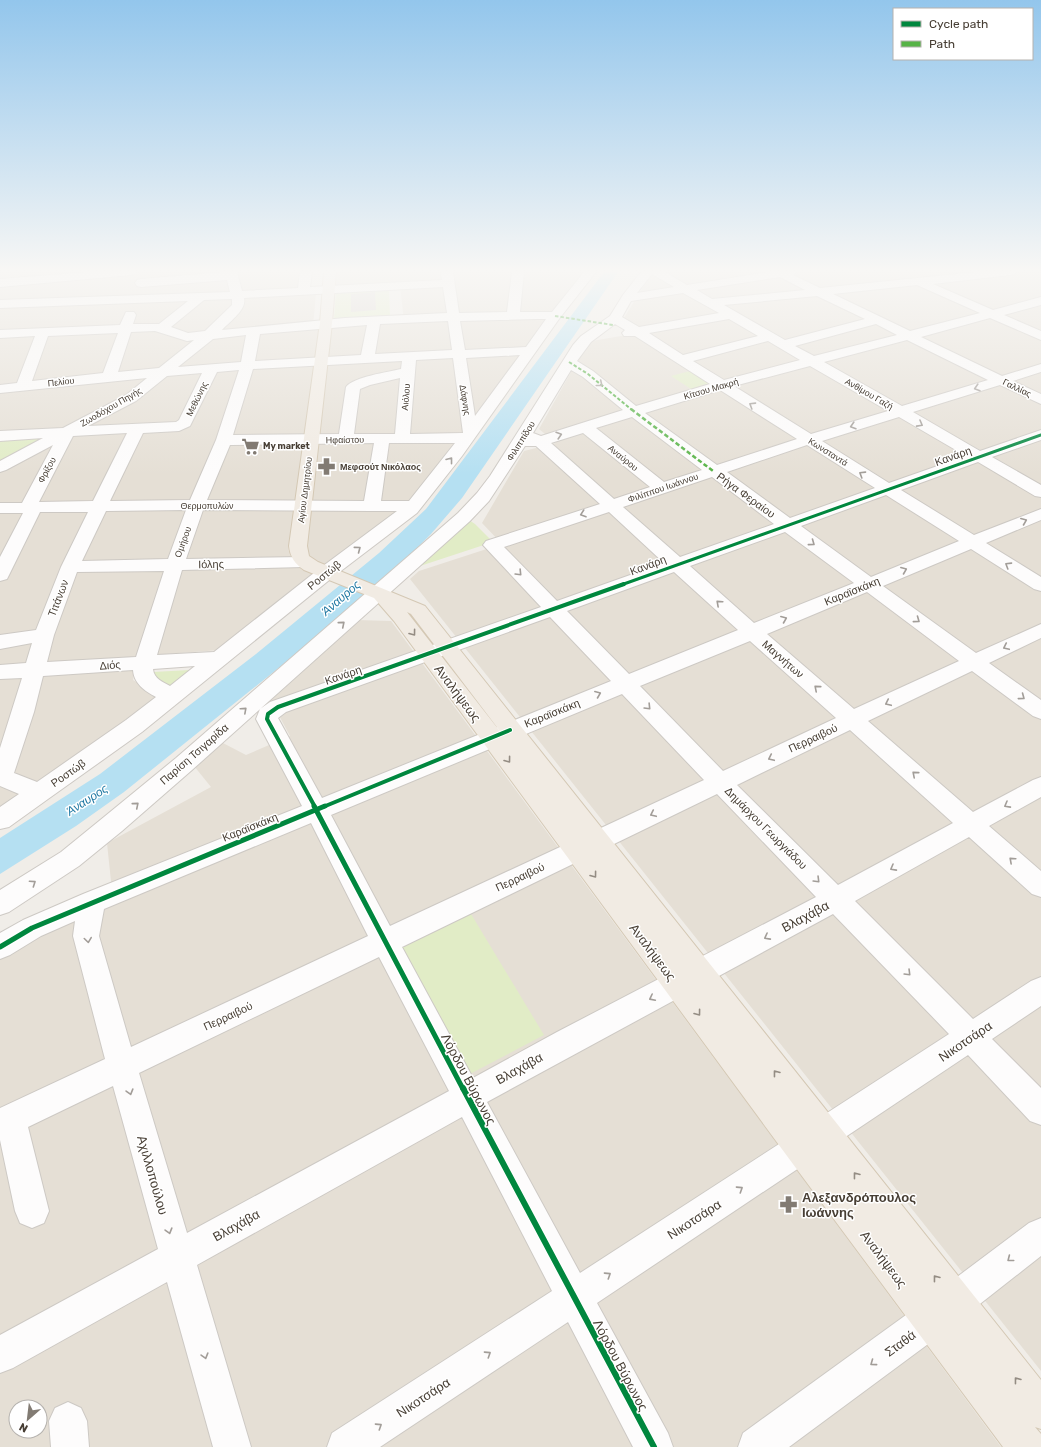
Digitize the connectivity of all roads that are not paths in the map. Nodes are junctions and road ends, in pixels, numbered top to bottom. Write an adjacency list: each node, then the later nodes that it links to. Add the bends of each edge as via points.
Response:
1 (40, 340): 33 (street)
2 (122, 340): 30 (street)
3 (203, 340): 28 (street, Ζωοδόχου Πηγής)
4 (252, 340): 25 (street, Ομήρου)
5 (324, 340): 21 (main road, Αγίου Δημητρίου)
6 (370, 340): 20 (street)
7 (456, 340): 18 (street, Δάφνης)
8 (538, 340): 17 (street, Ροστώβ)
9 (586, 340): 23 (street, Φιλιππίδου)
10 (647, 340): 22 (street, Κωνσταντά)
11 (759, 340): 22 (street)
12 (773, 340): 16 (street, Ανθίμου Γαζή)
13 (803, 340): 16 (street)
14 (898, 340): 24 (street, Κίτσου Μακρή)
15 (918, 340): 31 (street, Γαλλίας)
16 (782, 345): 24 (street, Ανθίμου Γαζή)
17 (530, 351): 18 (street, Πελίου); 41 (street, Ροστώβ)
18 (458, 354): 19 (street, Πελίου); 41 (street, Δάφνης)
19 (409, 356): 20 (street, Πελίου); 29 (street, Αιόλου)
20 (367, 358): 21 (street, Πελίου)
21 (321, 360): 25 (street, Πελίου); 48 (main road, Αγίου Δημητρίου)
22 (680, 360): 32 (street, Κωνσταντά)
23 (569, 362): 36 (street, Ρήγα Φεραίου, one-way to 36, via 588,374); 46 (street, Φιλιππίδου)
24 (812, 362): 32 (street, Κίτσου Μακρή); 37 (street, Ανθίμου Γαζή)
25 (248, 366): 27 (street, Πελίου); 47 (street, Ομήρου)
26 (1041, 368): 31 (street, Φιλίππου Ιωάννου)
27 (212, 369): 28 (street, Πελίου); 39 (street, Μεθώνης, via 185,423 179,426)
28 (164, 372): 30 (street, Πελίου); 40 (street, Ζωοδόχου Πηγής, via 131,398)
29 (408, 372): 45 (street, Αιόλου); 49 (street, via 353,387)
30 (109, 377): 33 (street, Πελίου)
31 (1001, 380): 35 (street, Γαλλίας); 37 (street, Φιλίππου Ιωάννου, one-way to 37)
32 (721, 385): 36 (street, Κίτσου Μακρή); 50 (street, Κωνσταντά, one-way to 32)
33 (22, 386): 34 (street, Πελίου)
34 (0, 389)
35 (1041, 400)
36 (634, 412): 38 (street, Κίτσου Μακρή); 53 (street, Ρήγα Φεραίου)
37 (899, 412): 50 (street, Φιλίππου Ιωάννου, one-way to 50); 51 (street, Ανθίμου Γαζή, one-way to 51)
38 (585, 427): 46 (street, Κίτσου Μακρή, one-way to 38); 54 (street, Αναύρου)
39 (137, 429): 40 (street); 62 (street, Τιτάνων)
40 (68, 432): 43 (street); 52 (street, Ζωοδόχου Πηγής); 64 (street, Φρίξου)
41 (468, 435): 45 (street, Ηφαίστου); 61 (street, Ροστώβ, one-way to 41)
42 (1041, 435): 51 (street, Κανάρη)
43 (0, 436)
44 (382, 439): 45 (street, Ηφαίστου); 49 (street, Ηφαίστου); 60 (street)
45 (402, 439)
46 (528, 439): 58 (street, Μαγνήτων); 78 (street, Φιλιππίδου, via 477,504)
47 (224, 440): 48 (street, Ηφαίστου); 57 (street, Ομήρου)
48 (311, 440): 49 (street, Ηφαίστου); 59 (main road, Αγίου Δημητρίου)
49 (346, 440)
50 (808, 440): 53 (street, Φιλίππου Ιωάννου); 55 (street, Κωνσταντά, one-way to 50)
51 (978, 456): 55 (street, Κανάρη); 56 (street, Ανθίμου Γαζή)
52 (0, 467)
53 (713, 471): 54 (street, Φιλίππου Ιωάννου); 66 (street, Ρήγα Φεραίου)
54 (661, 488): 58 (street, Φιλίππου Ιωάννου)
55 (887, 489): 66 (street, Κανάρη); 67 (street, Κωνσταντά)
56 (1041, 492)
57 (196, 505): 59 (street, Θερμοπυλών); 62 (street, Θερμοπυλών); 71 (street, Ομήρου)
58 (611, 505): 68 (street, Φιλίππου Ιωάννου, one-way to 68); 72 (street, Μαγνήτων)
59 (302, 506): 60 (street, Θερμοπυλών); 70 (main road, Αγίου Δημητρίου, via 298,552)
60 (372, 506): 61 (street, Θερμοπυλών)
61 (414, 506): 74 (street, Ροστώβ, one-way to 61)
62 (99, 507): 64 (street, Θερμοπυλών); 73 (street, Τιτάνων)
63 (0, 508): 64 (street, Θερμοπυλών)
64 (31, 508): 69 (street, Φρίξου)
65 (1041, 514): 67 (street, Καραϊσκάκη, one-way to 65)
66 (787, 525): 72 (street, Κανάρη); 76 (street, Ρήγα Φεραίου, one-way to 76)
67 (972, 542): 76 (street, Καραϊσκάκη, one-way to 67); 77 (street, Κωνσταντά, one-way to 67)
68 (492, 545): 79 (street, Δημάρχου Γεωργιάδου, one-way to 79)
69 (8, 546): 75 (street, Φρίξου)
70 (304, 562): 71 (street, Ιόλης); 74 (main road)
71 (175, 564): 73 (street, Ιόλης); 86 (street, Ομήρου)
72 (676, 564): 79 (street, Κανάρη); 81 (street, Μαγνήτων, one-way to 72)
73 (70, 567): 82 (street, Τιτάνων)
74 (329, 574): 78 (main road); 85 (street, Ροστώβ)
75 (0, 575)
76 (868, 584): 81 (street, Καραϊσκάκη, one-way to 76); 87 (street, Ρήγα Φεραίου, one-way to 87)
77 (1041, 585)
78 (378, 592): 84 (main road, Αναλήψεως); 107 (street, Παρίση Τσιγαρίδα, one-way to 78, via 70,859 113,824)
79 (555, 610): 84 (street, Κανάρη); 90 (street, Δημάρχου Γεωργιάδου)
80 (1041, 630): 87 (street, Περραιβού, one-way to 87)
81 (752, 632): 90 (street, Καραϊσκάκη); 94 (street, Μαγνήτων, one-way to 81)
82 (44, 635): 83 (street); 88 (street, Τιτάνων)
83 (0, 642)
84 (439, 651): 93 (street, Κανάρη, via 278,707 268,714); 95 (main road, Αναλήψεως)
85 (220, 658): 86 (street, Διός); 91 (street, Ροστώβ)
86 (144, 662): 88 (street, Διός); 91 (street, Ομήρου, via 142,674 145,680)
87 (974, 662): 92 (street, Ρήγα Φεραίου, one-way to 92); 94 (street, Περραιβού, one-way to 94)
88 (35, 670): 89 (street, Διός); 96 (street, Τιτάνων)
89 (0, 672)
90 (625, 683): 95 (street, Καραϊσκάκη, one-way to 90); 97 (street, Δημάρχου Γεωργιάδου, one-way to 97)
91 (173, 696): 99 (street, Ροστώβ)
92 (1041, 712)
93 (267, 719): 100 (street, Λόρδου Βύρωνος)
94 (853, 720): 97 (street, Περραιβού, one-way to 97); 102 (street, Μαγνήτων, one-way to 94)
95 (501, 734): 100 (street, Καραϊσκάκη); 103 (main road, Αναλήψεως)
96 (1, 777): 99 (street)
97 (720, 782): 103 (street, Περραιβού, one-way to 103); 105 (street, Δημάρχου Γεωργιάδου, one-way to 105)
98 (1041, 786): 102 (street, Βλαχάβα, one-way to 102)
99 (40, 793): 101 (street, Ροστώβ)
100 (316, 809): 106 (street, Καραϊσκάκη); 108 (street, Λόρδου Βύρωνος)
101 (0, 820)
102 (972, 824): 104 (street, Μαγνήτων, one-way to 102); 105 (street, Βλαχάβα, one-way to 105)
103 (586, 846): 108 (street, Περραιβού); 110 (main road, Αναλήψεως)
104 (1041, 886)
105 (836, 900): 110 (street, Βλαχάβα, one-way to 110); 112 (street, Δημάρχου Γεωργιάδου, one-way to 112)
106 (92, 902): 109 (street, Καραϊσκάκη, via 32,928); 113 (street, Αχιλλοπούλου, one-way to 113, via 86,936)
107 (0, 904)
108 (385, 942): 113 (street, Περραιβού); 114 (street, Λόρδου Βύρωνος)
109 (0, 948)
110 (688, 979): 114 (street, Βλαχάβα, one-way to 114); 117 (main road, Αναλήψεως)
111 (1041, 990): 112 (street, Νικοτσάρα)
112 (971, 1037): 115 (street, Δημάρχου Γεωργιάδου); 117 (street, Νικοτσάρα)
113 (122, 1066): 116 (street, Περραιβού); 120 (street, Αχιλλοπούλου, one-way to 120)
114 (467, 1097): 120 (street, Βλαχάβα); 121 (street, Λόρδου Βύρωνος)
115 (1041, 1110)
116 (5, 1122): 118 (street)
117 (812, 1142): 121 (street, Νικοτσάρα, one-way to 117); 122 (main road, Αναλήψεως)
118 (32, 1211)
119 (1041, 1236): 122 (street, Σταθά, one-way to 122)
120 (177, 1257): 123 (street, Βλαχάβα); 125 (street, Αχιλλοπούλου, one-way to 125)
121 (574, 1298): 126 (street, Νικοτσάρα, one-way to 121); 127 (street, Λόρδου Βύρωνος)
122 (942, 1311): 124 (main road, Αναλήψεως, one-way to 122); 128 (street, Σταθά, one-way to 128); 129 (main road, Αναλήψεως)
123 (0, 1356)
124 (1041, 1410)
125 (232, 1447)
126 (346, 1447)
127 (654, 1447)
128 (757, 1447)
129 (1027, 1447)

